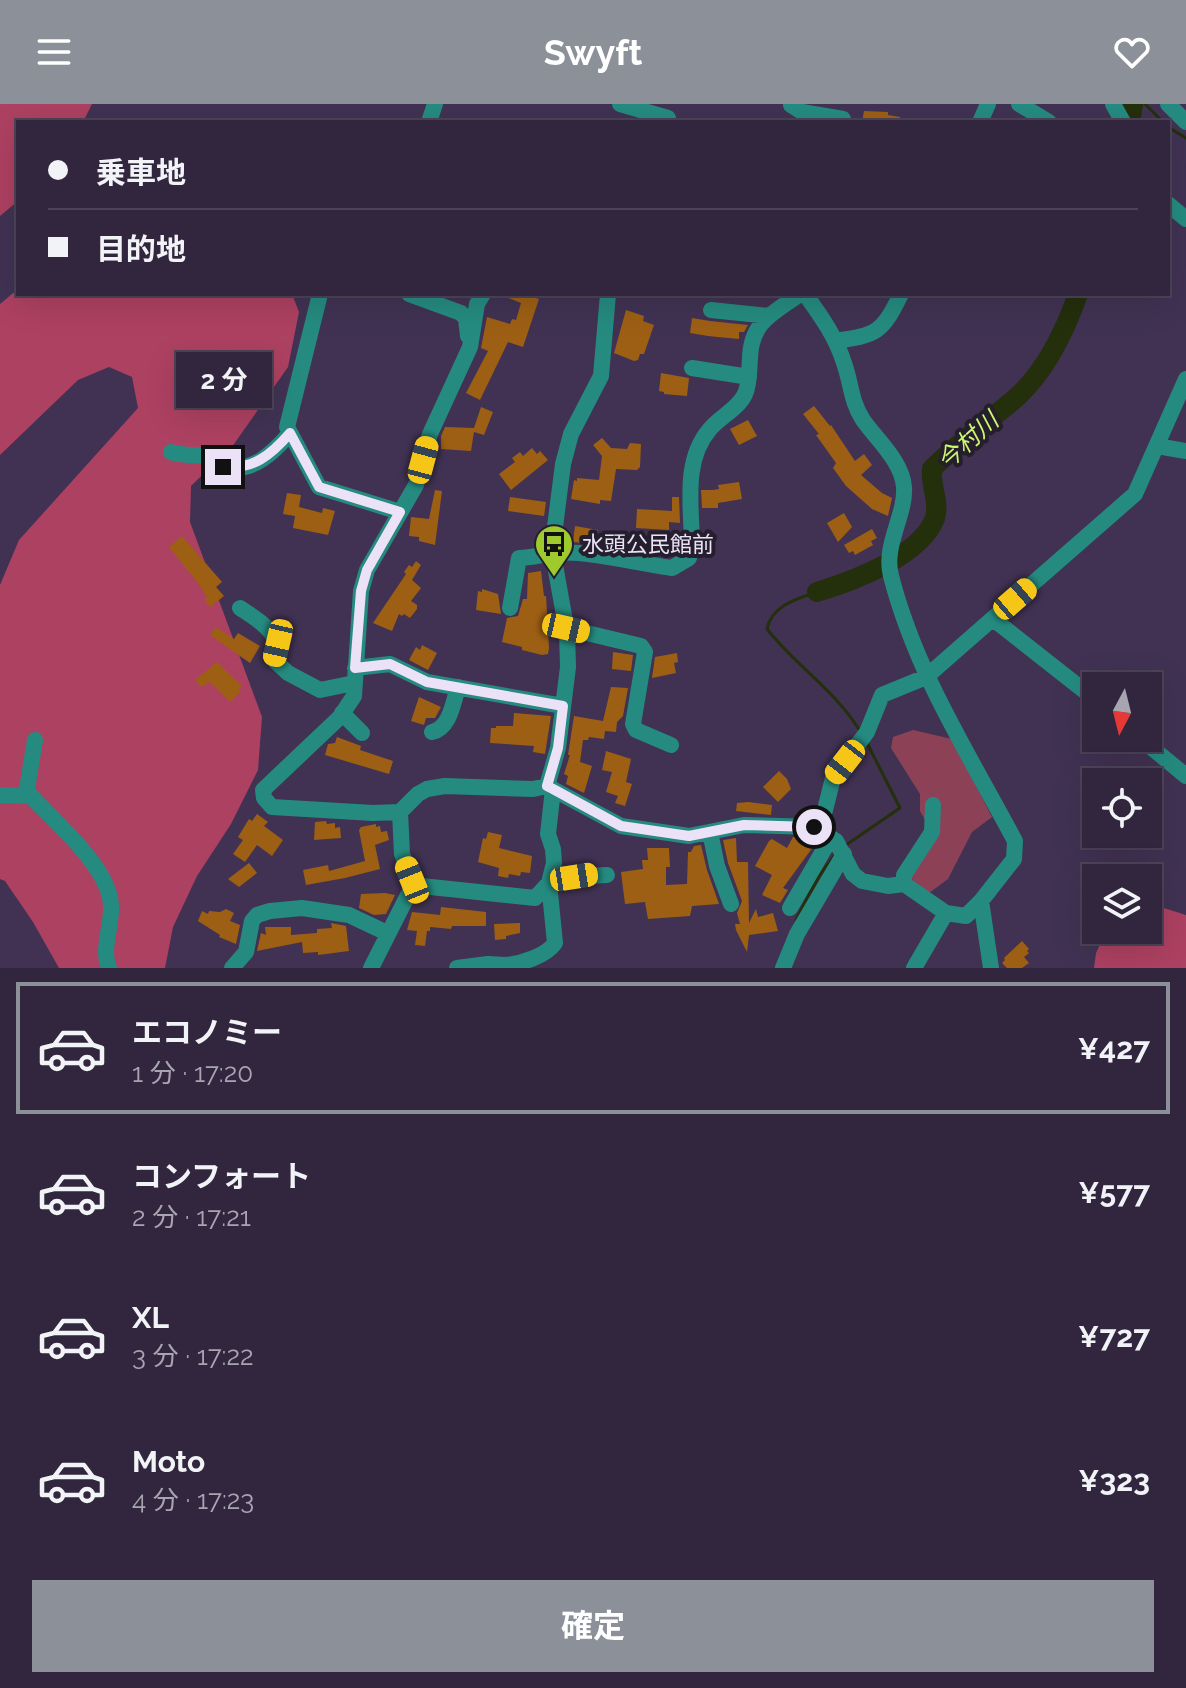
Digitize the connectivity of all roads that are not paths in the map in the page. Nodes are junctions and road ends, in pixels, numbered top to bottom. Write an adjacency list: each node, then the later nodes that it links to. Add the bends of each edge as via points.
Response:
1 (620, 104): 6 (street)
2 (1019, 104): 7 (street)
3 (1168, 104): 8 (street)
4 (791, 105): 5 (street, via 802,112)
5 (843, 115)
6 (668, 118)
7 (1046, 120)
8 (1186, 122)
9 (1170, 206): 10 (street)
10 (1186, 219)
11 (319, 296): 25 (street, via 293,395)
12 (414, 296): 21 (street, via 461,313)
13 (482, 296): 21 (street)
14 (608, 296): 30 (street, via 601,376 571,434 563,464)
15 (800, 296): 19 (street)
16 (805, 296): 20 (street)
17 (900, 296): 20 (street, via 878,332)
18 (711, 310): 19 (street)
19 (769, 316): 23 (street, via 753,335)
20 (835, 341): 36 (street, via 861,418 898,467 904,486 890,572)
21 (470, 345): 29 (street, via 430,434 416,485)
22 (692, 368): 23 (street)
23 (749, 377): 30 (street, via 744,398 707,432 694,454 689,558 672,568)
24 (1186, 379): 26 (street)
25 (290, 433): 28 (street, via 247,467 223,467 205,456); 29 (street, via 319,487)
26 (1157, 446): 27 (street); 33 (street, via 1135,494)
27 (1186, 451)
28 (171, 452)
29 (400, 512): 35 (street, via 361,591)
30 (555, 553): 32 (street, via 519,558); 34 (street)
31 (240, 608): 35 (street, via 274,635 274,660 288,673 320,690)
32 (510, 608)
33 (993, 619): 36 (street); 38 (street)
34 (566, 628): 39 (street); 44 (street, via 641,646 645,652 633,724)
35 (355, 676): 37 (street, via 390,664 427,682); 40 (street, via 354,696)
36 (926, 677): 53 (street, via 882,695 867,732 833,778); 60 (street, via 1015,841 1014,859)
37 (458, 687): 39 (street); 41 (street, via 445,725)
38 (1082, 688)
39 (563, 706): 48 (street)
40 (342, 713): 42 (street); 52 (street, via 263,790 264,798 272,807)
41 (432, 732)
42 (362, 733)
43 (35, 740): 50 (street)
44 (671, 745)
45 (1162, 748): 47 (street)
46 (1162, 752): 47 (street)
47 (1186, 767)
48 (550, 787): 52 (street, via 427,789); 54 (street, via 621,826 689,836); 57 (street, via 548,834 554,863)
49 (0, 795): 50 (street)
50 (26, 795): 66 (street, via 99,871 112,903 105,959)
51 (933, 805): 58 (street, via 932,832 904,875)
52 (400, 812): 59 (street, via 402,854)
53 (816, 829): 54 (street, via 744,825); 55 (street); 62 (street, via 826,846)
54 (710, 832): 61 (street)
55 (841, 849): 58 (street, via 862,881); 70 (street)
56 (607, 875): 57 (street)
57 (549, 880): 59 (street, via 535,898); 65 (street, via 555,943 550,951)
58 (904, 884): 63 (street)
59 (412, 885): 64 (street)
60 (981, 901): 63 (street, via 966,916); 72 (street)
61 (731, 904)
62 (790, 908)
63 (946, 913): 71 (street)
64 (387, 933): 67 (street, via 349,915 302,908 270,911 252,921 246,952); 68 (street)
65 (505, 966): 69 (street)
66 (109, 968)
67 (232, 968)
68 (371, 968)
69 (457, 968)
70 (783, 968)
71 (914, 968)
72 (991, 968)

